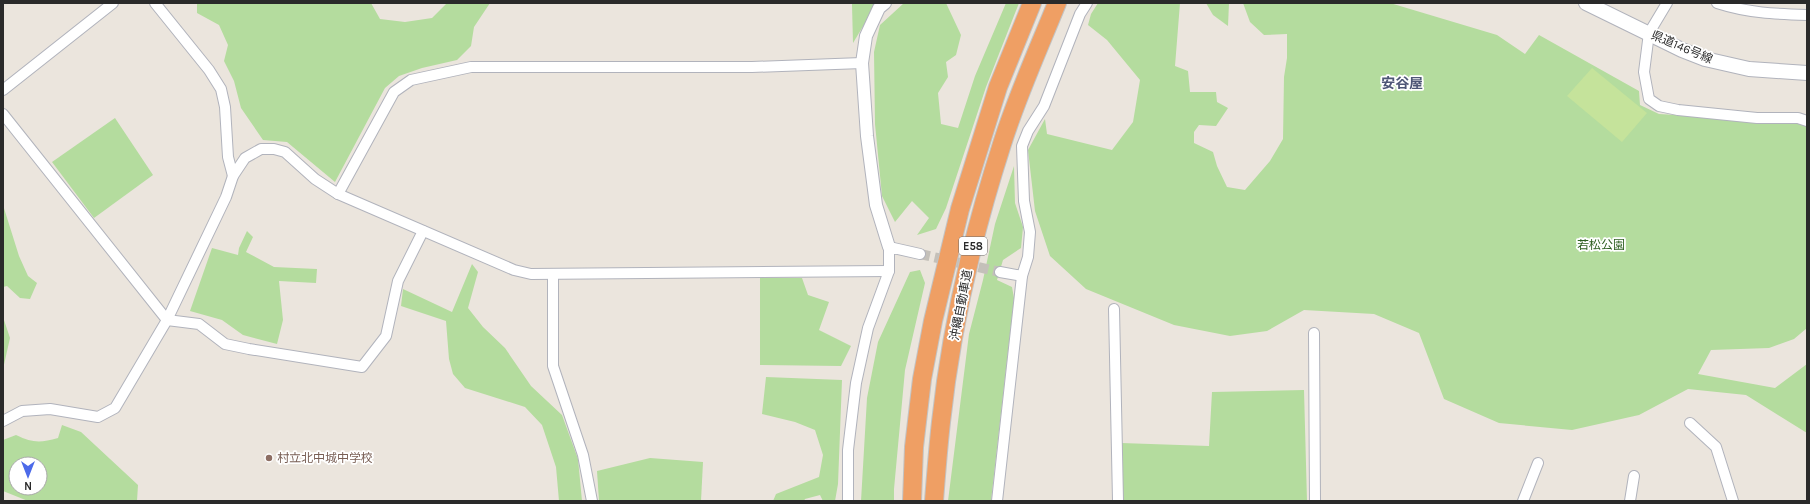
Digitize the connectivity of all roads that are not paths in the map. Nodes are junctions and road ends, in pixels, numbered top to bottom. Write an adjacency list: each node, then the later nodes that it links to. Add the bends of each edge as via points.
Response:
1 (113, 3): 14 (street)
2 (155, 3): 17 (street, via 221,89 225,107 228,157)
3 (885, 3): 12 (street, via 866,36)
4 (1032, 3): 35 (highway, 沖縄自動車道 / E58, via 998,87 960,209 933,321 922,379 914,447)
5 (1057, 3): 36 (highway, 沖縄自動車道 / E58, via 1007,129 964,283 948,369)
6 (1087, 3): 25 (street, via 1080,14 1044,106 1022,146 1024,201 1030,232 1028,257)
7 (1586, 3): 11 (main road, 県道146号線)
8 (1667, 3): 11 (street)
9 (1717, 3): 10 (street, via 1763,14)
10 (1807, 14)
11 (1649, 33): 13 (main road, 県道146号線, via 1705,59 1749,69); 16 (street, via 1644,72 1649,99 1659,106 1757,118 1798,118)
12 (862, 63): 18 (street, via 752,67 472,67 438,73 411,80 394,92); 20 (street, via 867,136 876,205)
13 (1807, 73)
14 (3, 90)
15 (3, 114): 27 (street)
16 (1807, 121)
17 (233, 176): 18 (street, via 245,158 261,149 274,149 285,152 315,179); 27 (street, via 226,197)
18 (338, 194): 19 (street)
19 (423, 231): 24 (street, via 514,270 531,274); 27 (street, via 398,281 386,336 362,367 224,344 199,324)
20 (889, 247): 21 (street); 22 (street)
21 (920, 254)
22 (889, 271): 24 (street); 34 (street, via 868,328 856,383 848,450)
23 (1000, 272): 25 (street)
24 (553, 274): 33 (street, via 553,366 583,455)
25 (1022, 276): 37 (street)
26 (1114, 309): 38 (street)
27 (167, 320): 29 (street, via 115,408 98,417 50,409 22,411)
28 (1314, 333): 39 (street)
29 (3, 421)
30 (1690, 423): 42 (street, via 1716,447)
31 (1538, 463): 40 (street)
32 (1634, 476): 41 (street)
33 (592, 501)
34 (848, 501)
35 (912, 501)
36 (934, 501)
37 (997, 501)
38 (1118, 501)
39 (1315, 501)
40 (1523, 501)
41 (1630, 501)
42 (1733, 501)

